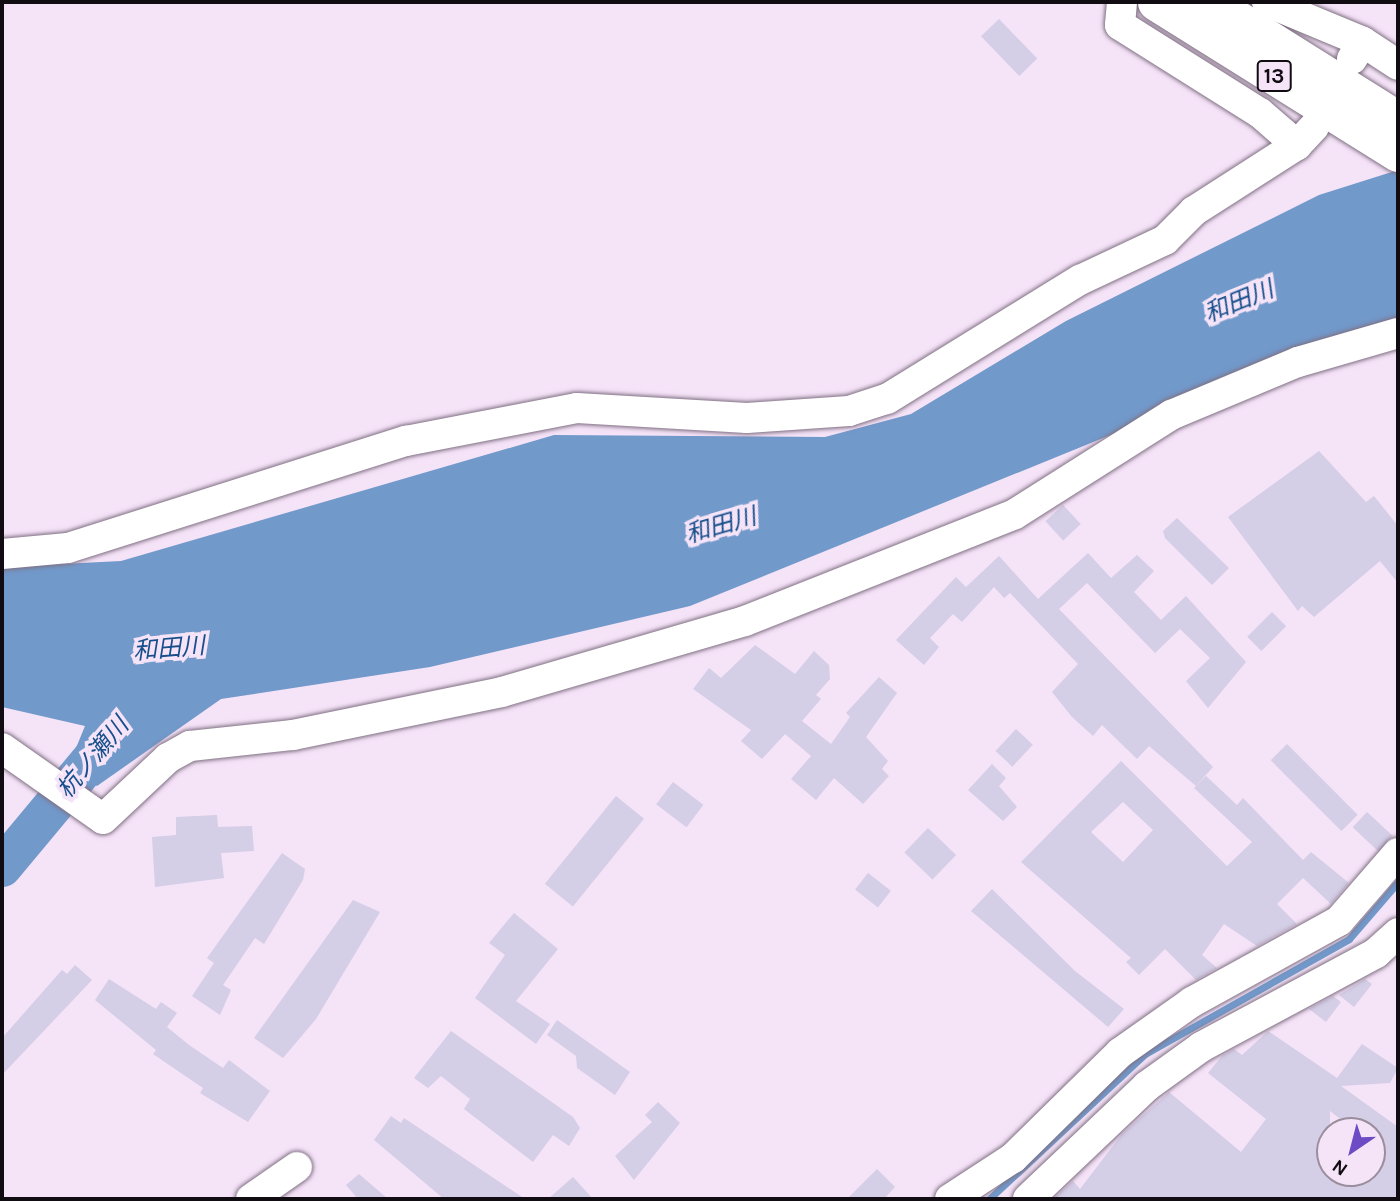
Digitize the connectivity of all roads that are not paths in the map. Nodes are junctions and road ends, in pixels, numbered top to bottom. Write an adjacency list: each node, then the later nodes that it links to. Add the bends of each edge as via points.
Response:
1 (1122, 2): 8 (street, via 1120,25 1260,113 1306,136 1194,211 1165,240 1080,280 887,399 849,411 747,418 577,408 406,441 68,548)
2 (1156, 2): 6 (main road, 13)
3 (1210, 2): 6 (main road, 13)
4 (1267, 2): 5 (street, via 1357,50)
5 (1398, 65)
6 (1396, 141)
7 (1398, 333): 9 (street, via 1298,362 1171,415 1015,514 745,621 502,692 293,736 190,746 168,758 103,819)
8 (2, 554)
9 (2, 748)
10 (1398, 853): 14 (street, via 1339,920 1192,1002 1121,1052 1013,1158)
11 (1398, 933): 15 (street, via 1376,953 1190,1055 1147,1086)
12 (297, 1167): 13 (street)
13 (251, 1199)
14 (950, 1199)
15 (1028, 1199)

